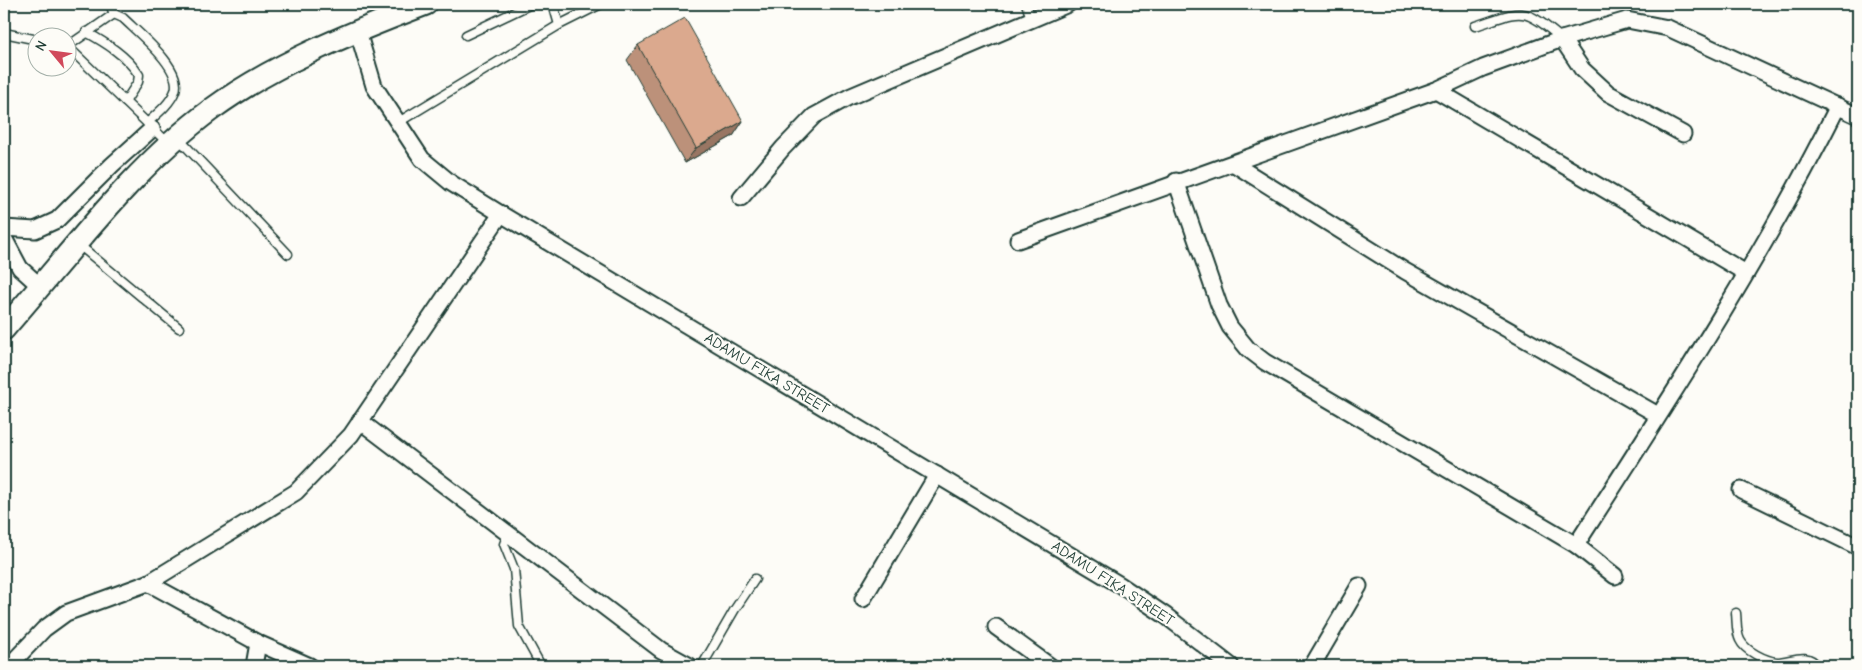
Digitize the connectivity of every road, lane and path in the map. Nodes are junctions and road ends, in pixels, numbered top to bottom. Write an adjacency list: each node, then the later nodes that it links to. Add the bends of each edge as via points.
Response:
1 (110, 4): 8 (lane)
2 (426, 4): 12 (street)
3 (531, 4): 14 (lane)
4 (553, 4): 9 (lane)
5 (600, 4): 9 (lane)
6 (1068, 4): 7 (street)
7 (1028, 11): 29 (street, via 814,116)
8 (114, 14): 11 (lane); 24 (lane, via 123,18 166,62 176,79 170,101)
9 (559, 25): 23 (lane)
10 (1475, 26): 17 (lane, via 1518,12 1539,20)
11 (86, 32): 16 (lane); 20 (lane, via 122,56 139,75)
12 (358, 32): 23 (street, ADAMU FIKA STREET, via 374,86); 26 (street, via 301,57 254,83 212,109)
13 (9, 34): 15 (lane)
14 (466, 35)
15 (28, 38)
16 (78, 38)
17 (1562, 39): 19 (street, via 1483,68); 21 (street, via 1627,20 1668,28); 25 (street, via 1582,69 1608,93)
18 (78, 56): 20 (lane)
19 (1436, 90): 27 (street); 36 (street)
20 (125, 102): 24 (lane)
21 (1838, 106): 22 (street); 36 (street, via 1797,188)
22 (1858, 116)
23 (397, 122): 30 (street, ADAMU FIKA STREET, via 422,159 437,174)
24 (150, 126): 26 (lane); 31 (street, via 57,220 35,230)
25 (1683, 134)
26 (174, 141): 34 (street, via 134,180); 35 (lane)
27 (1234, 164): 28 (street); 40 (street, via 1405,271)
28 (1176, 181): 33 (street); 45 (street, via 1219,305 1230,326 1248,348 1265,362)
29 (742, 198)
30 (501, 214): 41 (street); 42 (street, ADAMU FIKA STREET)
31 (4, 228)
32 (4, 238): 37 (street, via 20,268)
33 (1018, 240)
34 (78, 244): 37 (street); 38 (lane)
35 (288, 254)
36 (1746, 273): 40 (street)
37 (41, 287): 39 (street)
38 (179, 328)
39 (4, 329)
40 (1658, 415): 45 (street)
41 (360, 421): 44 (street); 49 (street, via 351,435 296,492)
42 (937, 475): 51 (street); 62 (street, ADAMU FIKA STREET, via 1120,585)
43 (1741, 490): 46 (street)
44 (508, 534): 55 (street); 59 (lane, via 504,544 514,569 519,626)
45 (1576, 545): 47 (street)
46 (1858, 547)
47 (1615, 576)
48 (755, 579): 60 (lane)
49 (148, 583): 54 (street); 56 (street, via 66,613 44,628)
50 (1359, 586): 63 (street)
51 (863, 599)
52 (1736, 613): 64 (lane, via 1738,632 1746,648 1774,662 1800,658 1809,659)
53 (996, 627): 61 (street)
54 (258, 643): 57 (street); 58 (street)
55 (679, 664)
56 (9, 666)
57 (254, 666)
58 (310, 666)
59 (541, 666)
60 (702, 666)
61 (1050, 666)
62 (1231, 666)
63 (1312, 666)
64 (1817, 666)

